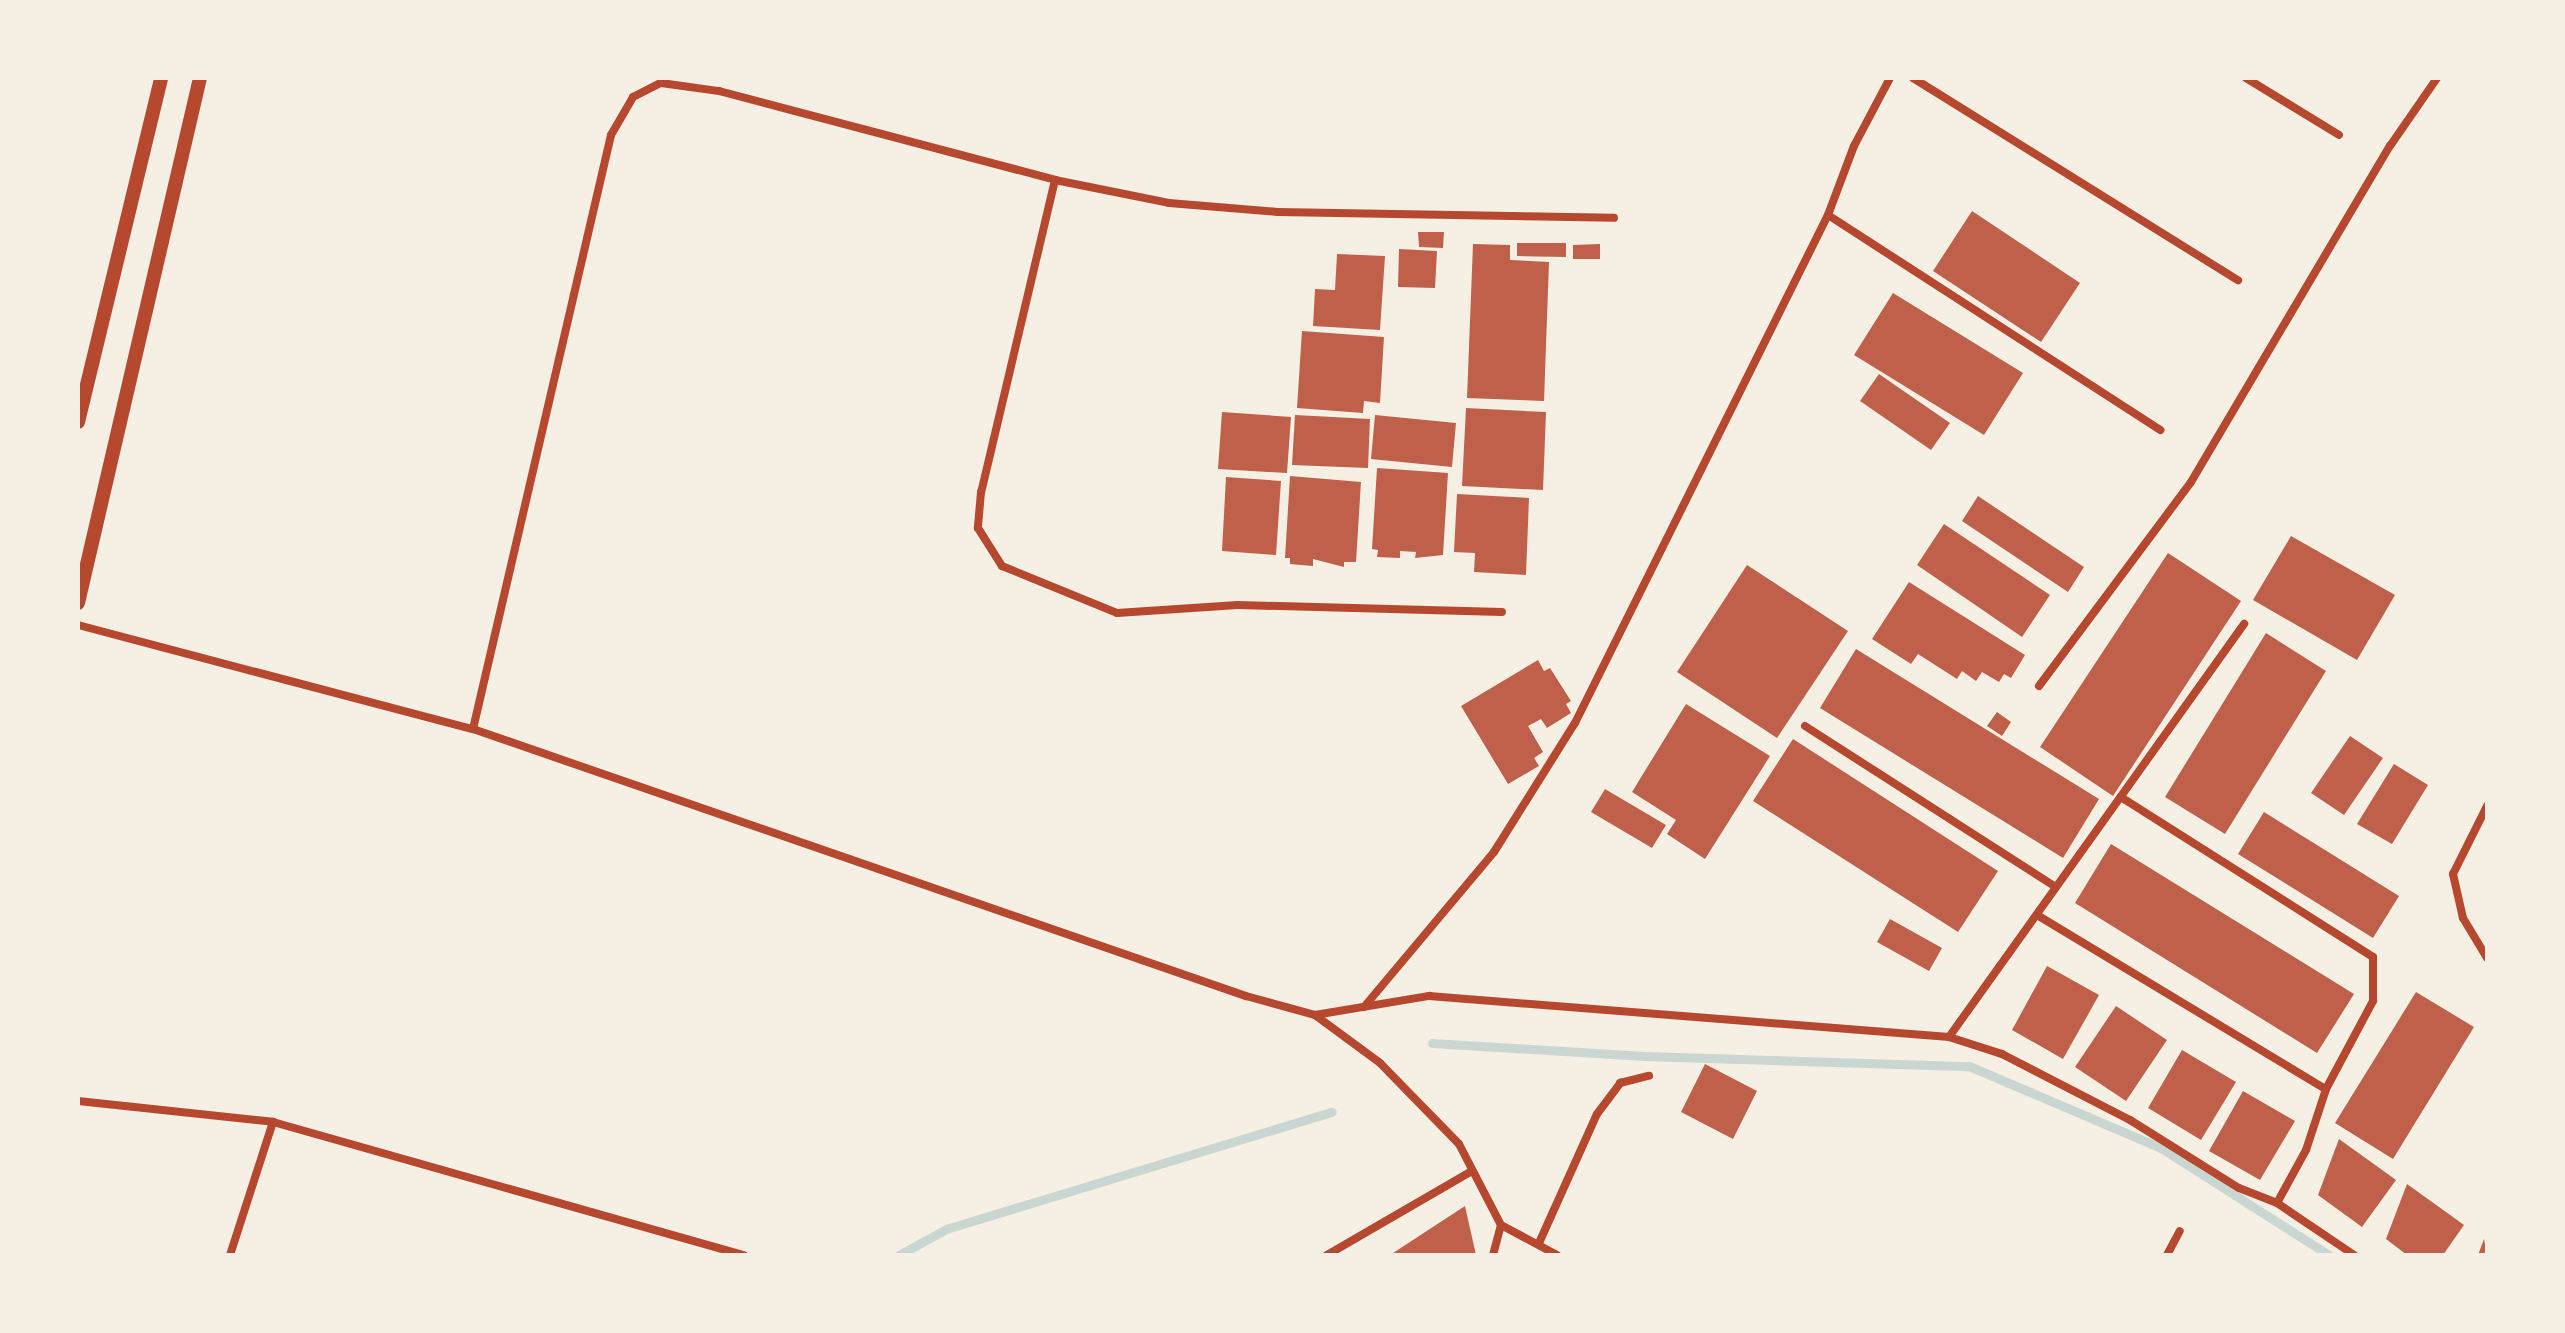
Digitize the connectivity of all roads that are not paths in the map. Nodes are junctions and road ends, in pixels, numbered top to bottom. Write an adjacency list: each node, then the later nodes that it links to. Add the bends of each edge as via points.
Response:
1 (161, 78): 12 (street)
2 (200, 78): 14 (street)
3 (1890, 78): 9 (street, via 1854,146)
4 (1913, 78): 11 (street)
5 (2246, 78): 7 (street)
6 (2437, 78): 18 (street, via 2390,146 2191,482)
7 (2339, 135)
8 (1055, 180): 10 (street, via 1169,203 1278,212); 15 (street, via 981,492 978,528 1002,566 1117,613 1238,605); 20 (street, via 719,91 661,83 633,97 611,135)
9 (1828, 215): 13 (street); 26 (street, via 1537,791 1494,852)
10 (1614, 218)
11 (2238, 280)
12 (78, 422)
13 (2160, 430)
14 (78, 603)
15 (1502, 612)
16 (2244, 624): 21 (street)
17 (78, 625): 20 (street)
18 (2039, 686)
19 (1805, 726): 23 (street)
20 (473, 729): 27 (street, via 1246,996)
21 (2121, 797): 23 (street); 30 (street, via 2373,957 2373,1001)
22 (2487, 806): 25 (street, via 2453,874 2463,918)
23 (2056, 887): 24 (street)
24 (2037, 915): 28 (street); 30 (street)
25 (2487, 958)
26 (1364, 1007): 27 (street); 28 (street, via 1429,996)
27 (1315, 1015): 33 (street, via 1380,1063 1459,1144)
28 (1949, 1037): 34 (street, via 2002,1054 2130,1120 2239,1188)
29 (1649, 1076): 37 (street, via 1620,1083 1597,1114)
30 (2326, 1089): 34 (street, via 2306,1150)
31 (78, 1101): 32 (street)
32 (273, 1122): 38 (street); 39 (street)
33 (1472, 1171): 35 (street); 40 (street)
34 (2277, 1203): 44 (street)
35 (1501, 1225): 37 (street); 41 (street)
36 (2180, 1231): 43 (street)
37 (1539, 1243): 42 (street)
38 (230, 1255)
39 (744, 1255)
40 (1327, 1255)
41 (1493, 1255)
42 (1557, 1255)
43 (2167, 1255)
44 (2354, 1255)

